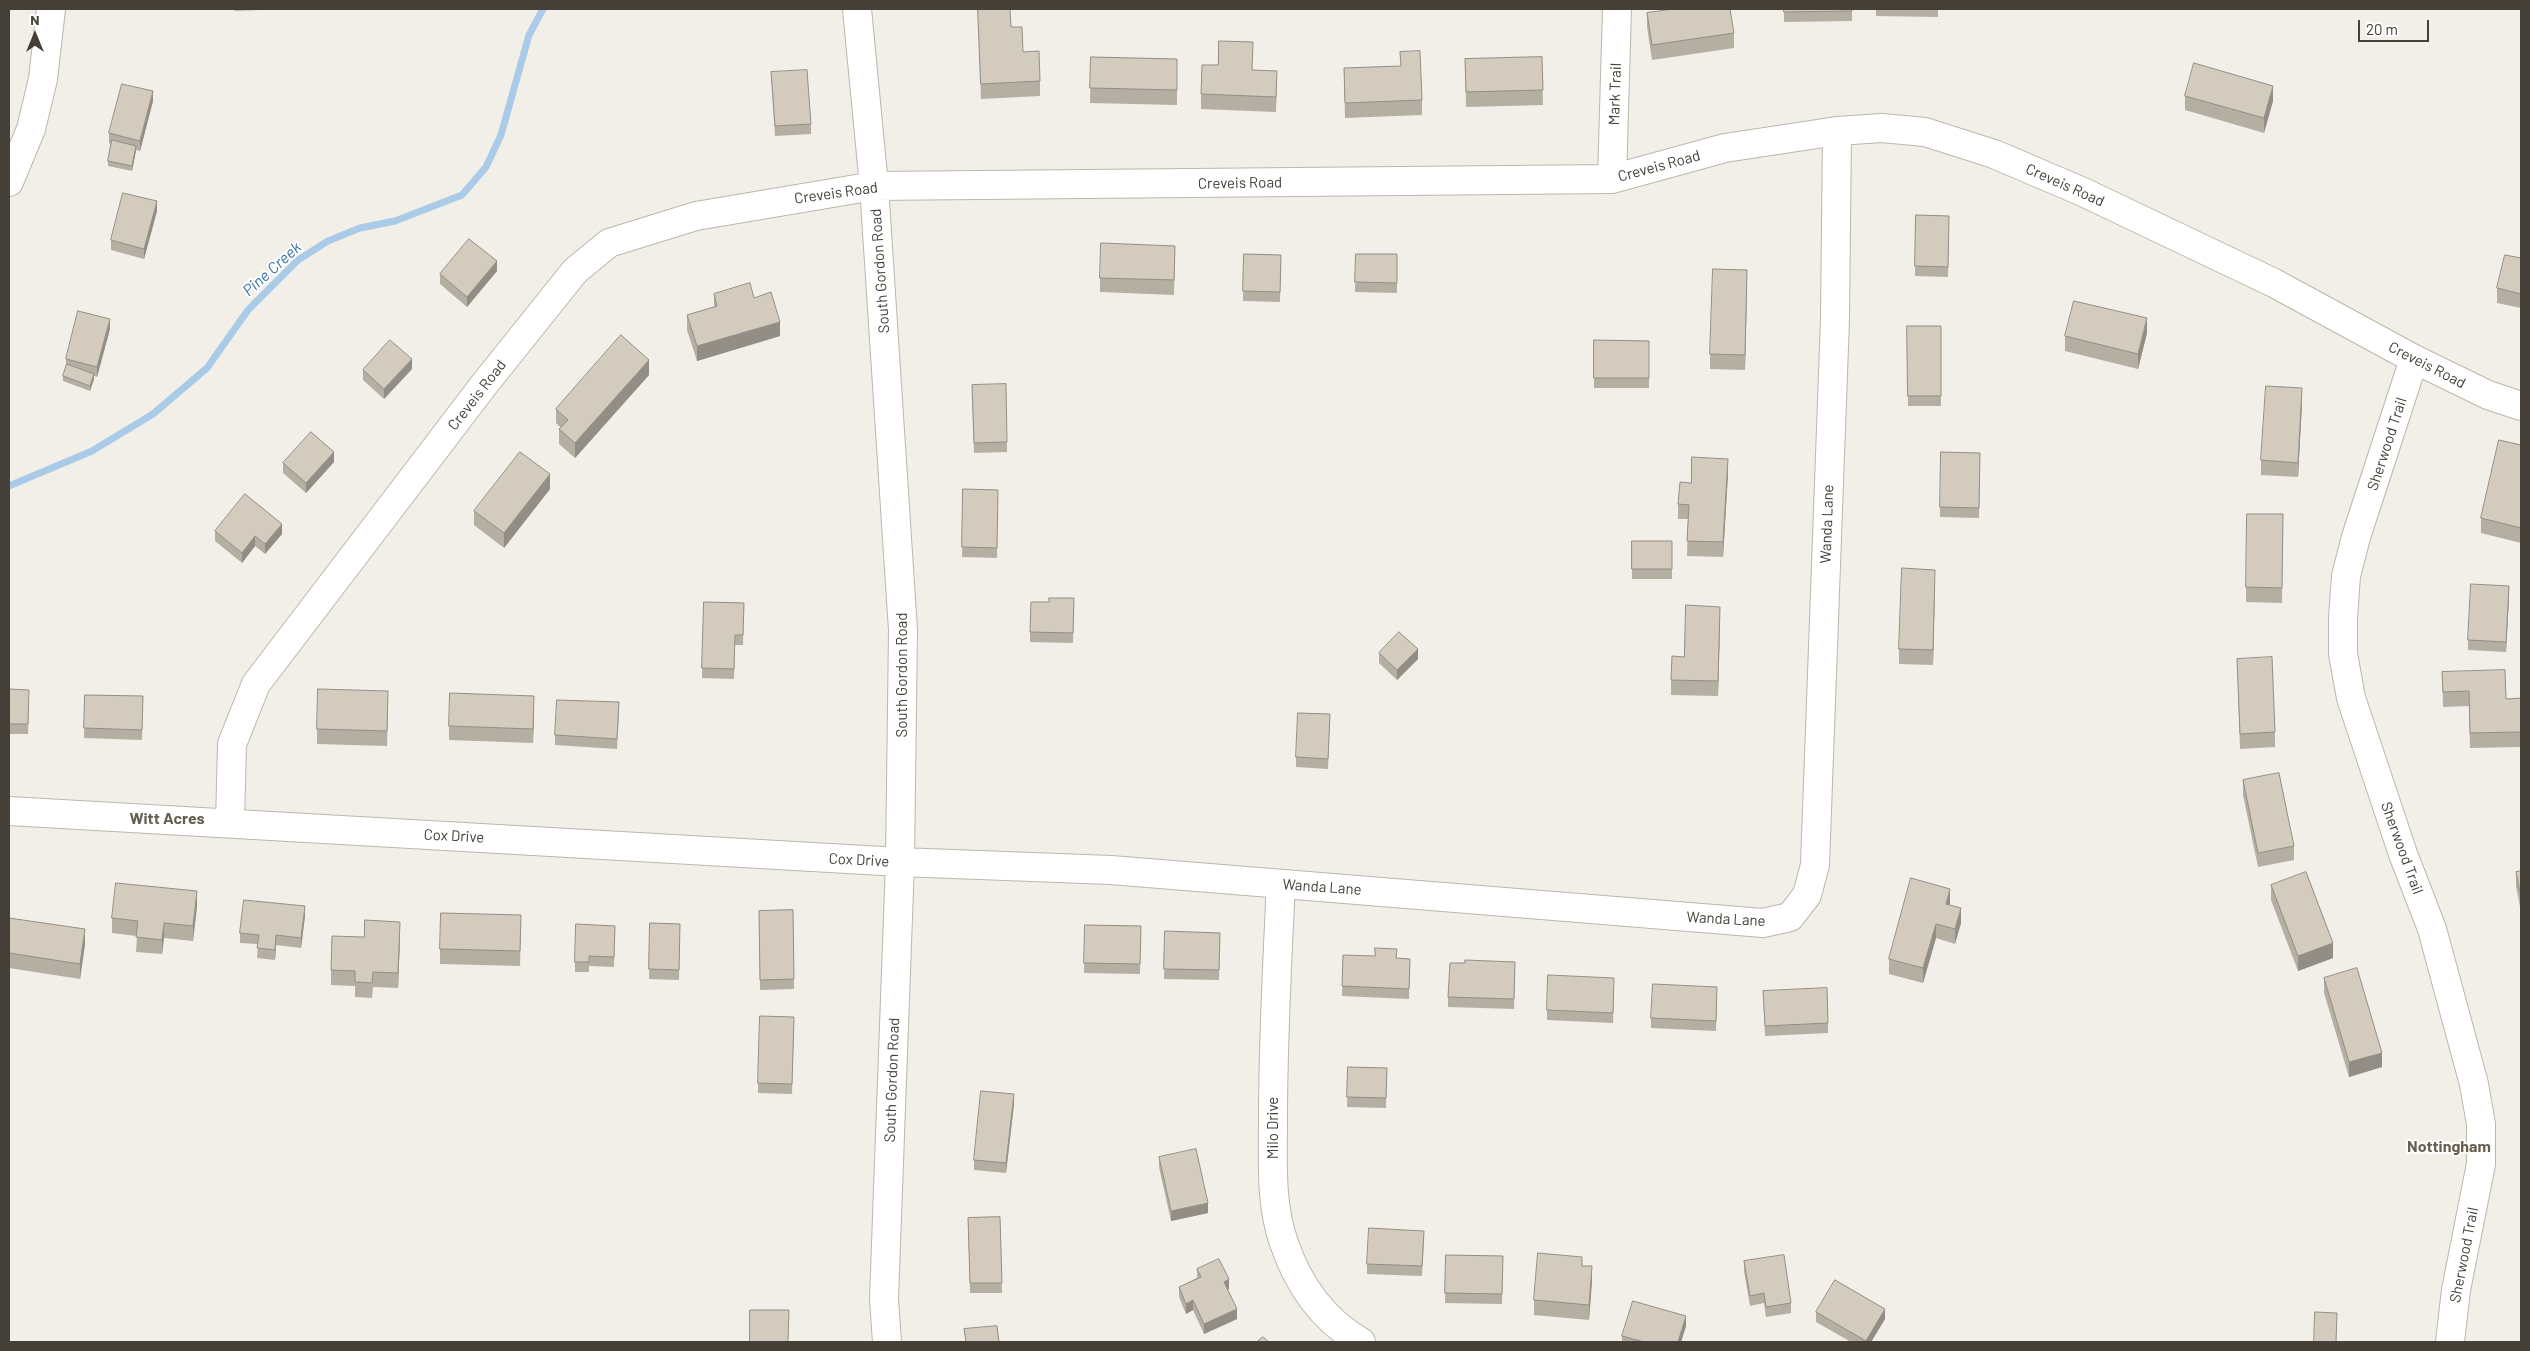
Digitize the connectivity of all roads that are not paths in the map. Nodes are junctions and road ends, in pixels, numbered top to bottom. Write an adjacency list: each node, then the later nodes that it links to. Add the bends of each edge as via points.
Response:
1 (51, 9): 6 (street, via 43,79 31,129)
2 (857, 9): 7 (street, South Gordon Road)
3 (1617, 9): 5 (street, Mark Trail)
4 (1837, 131): 5 (street, Creveis Road, via 1725,148); 8 (street, Creveis Road, via 1882,128 1925,132 1994,154 2083,192 2274,283); 13 (street, Wanda Lane, via 1835,319 1815,865 1807,895 1790,918 1763,923)
5 (1612, 179): 7 (street, Creveis Road)
6 (9, 182)
7 (874, 186): 11 (street, Creveis Road, via 696,216 610,243 575,272 483,386 256,684 232,744); 12 (street, South Gordon Road, via 903,630)
8 (2414, 359): 9 (street, Creveis Road, via 2488,395); 16 (street, Sherwood Trail, via 2346,576 2343,654 2351,698 2403,854 2432,929 2482,1124 2481,1164 2456,1290)
9 (2521, 406)
10 (9, 811): 11 (street, Cox Drive)
11 (230, 823): 12 (street, Cox Drive)
12 (900, 862): 13 (street, Wanda Lane, via 1111,870); 14 (street, South Gordon Road, via 884,1299)
13 (1281, 884): 15 (street, Milo Drive, via 1273,1050 1275,1207 1283,1242 1302,1286 1329,1318)
14 (887, 1342)
15 (1361, 1342)
16 (2450, 1342)

